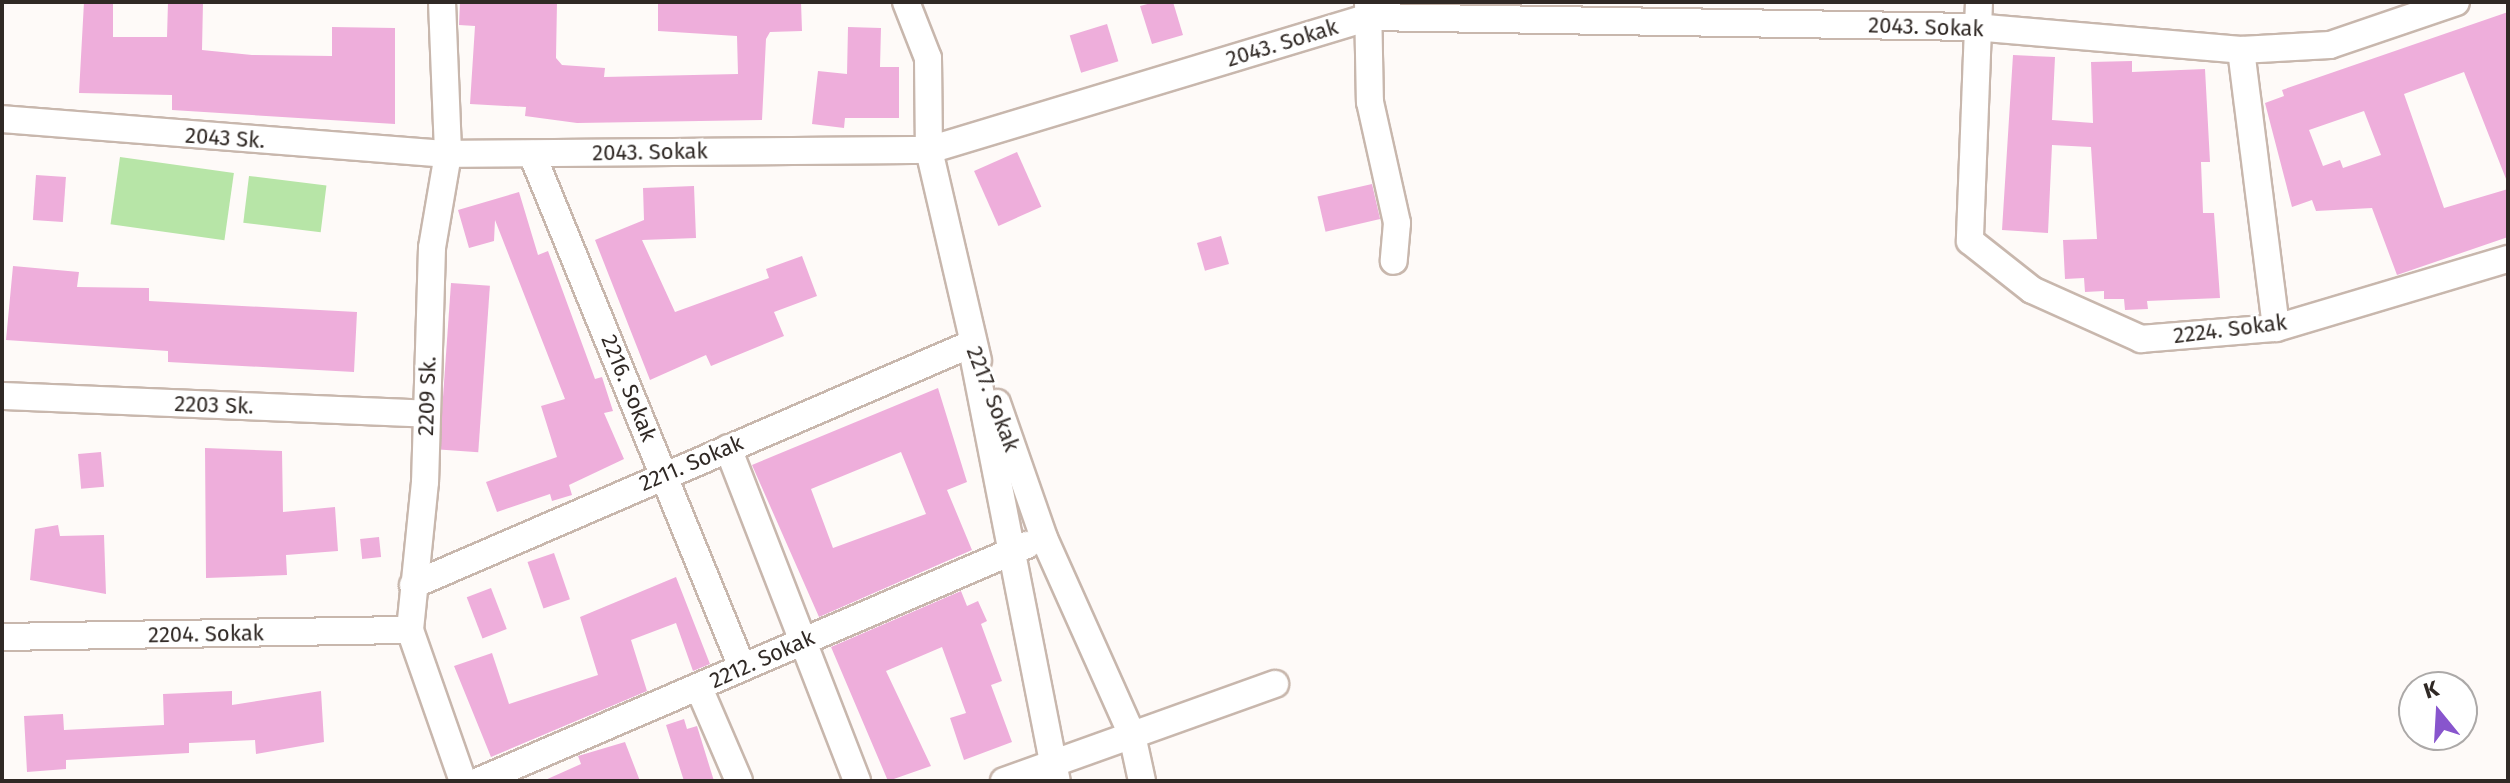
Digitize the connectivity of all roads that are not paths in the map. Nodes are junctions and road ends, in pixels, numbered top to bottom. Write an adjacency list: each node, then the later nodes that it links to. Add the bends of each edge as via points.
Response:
1 (442, 2): 9 (street, 2209 Sk.)
2 (906, 2): 8 (street, 2217. Sokak, via 928,58)
3 (2456, 2): 6 (street, 2043. Sokak, via 2330,45)
4 (1369, 9): 5 (street, 2043. Sokak); 8 (street, 2043. Sokak); 12 (street, via 1370,102 1397,223)
5 (1977, 14): 6 (street, 2043. Sokak); 13 (street, 2224. Sokak, via 1970,241 2032,290 2141,339)
6 (2241, 50): 13 (street)
7 (2, 119): 9 (street, 2043 Sk.)
8 (929, 150): 10 (street, 2043. Sokak); 14 (street, 2217. Sokak)
9 (448, 154): 10 (street, 2043. Sokak); 16 (street, 2209 Sk., via 432,248)
10 (532, 154): 18 (street, 2216. Sokak)
11 (2508, 259): 13 (street, 2224. Sokak)
12 (1394, 261)
13 (2276, 328)
14 (971, 344): 17 (street, 2211. Sokak); 19 (street, 2217. Sokak); 20 (street)
15 (2, 396): 16 (street, 2203 Sk.)
16 (427, 414): 21 (street, 2209 Sk.)
17 (728, 448): 18 (street, 2211. Sokak); 24 (street)
18 (664, 474): 21 (street, 2211. Sokak); 25 (street, 2216. Sokak)
19 (1044, 538): 20 (street, 2212. Sokak); 28 (street, 2217. Sokak)
20 (1014, 551): 24 (street, 2212. Sokak); 29 (street)
21 (413, 585): 22 (street, 2209 Sk.)
22 (410, 630): 23 (street, 2204. Sokak); 30 (street, 2209 Sk.)
23 (2, 637)
24 (804, 640): 25 (street, 2212. Sokak); 33 (street)
25 (742, 667): 27 (street, 2212. Sokak)
26 (1275, 684): 28 (street)
27 (699, 688): 31 (street, 2212. Sokak); 32 (street)
28 (1132, 735): 29 (street); 35 (street, 2217. Sokak)
29 (1054, 770): 34 (street)
30 (463, 781)
31 (479, 781)
32 (739, 781)
33 (857, 781)
34 (1004, 781)
35 (1142, 781)

